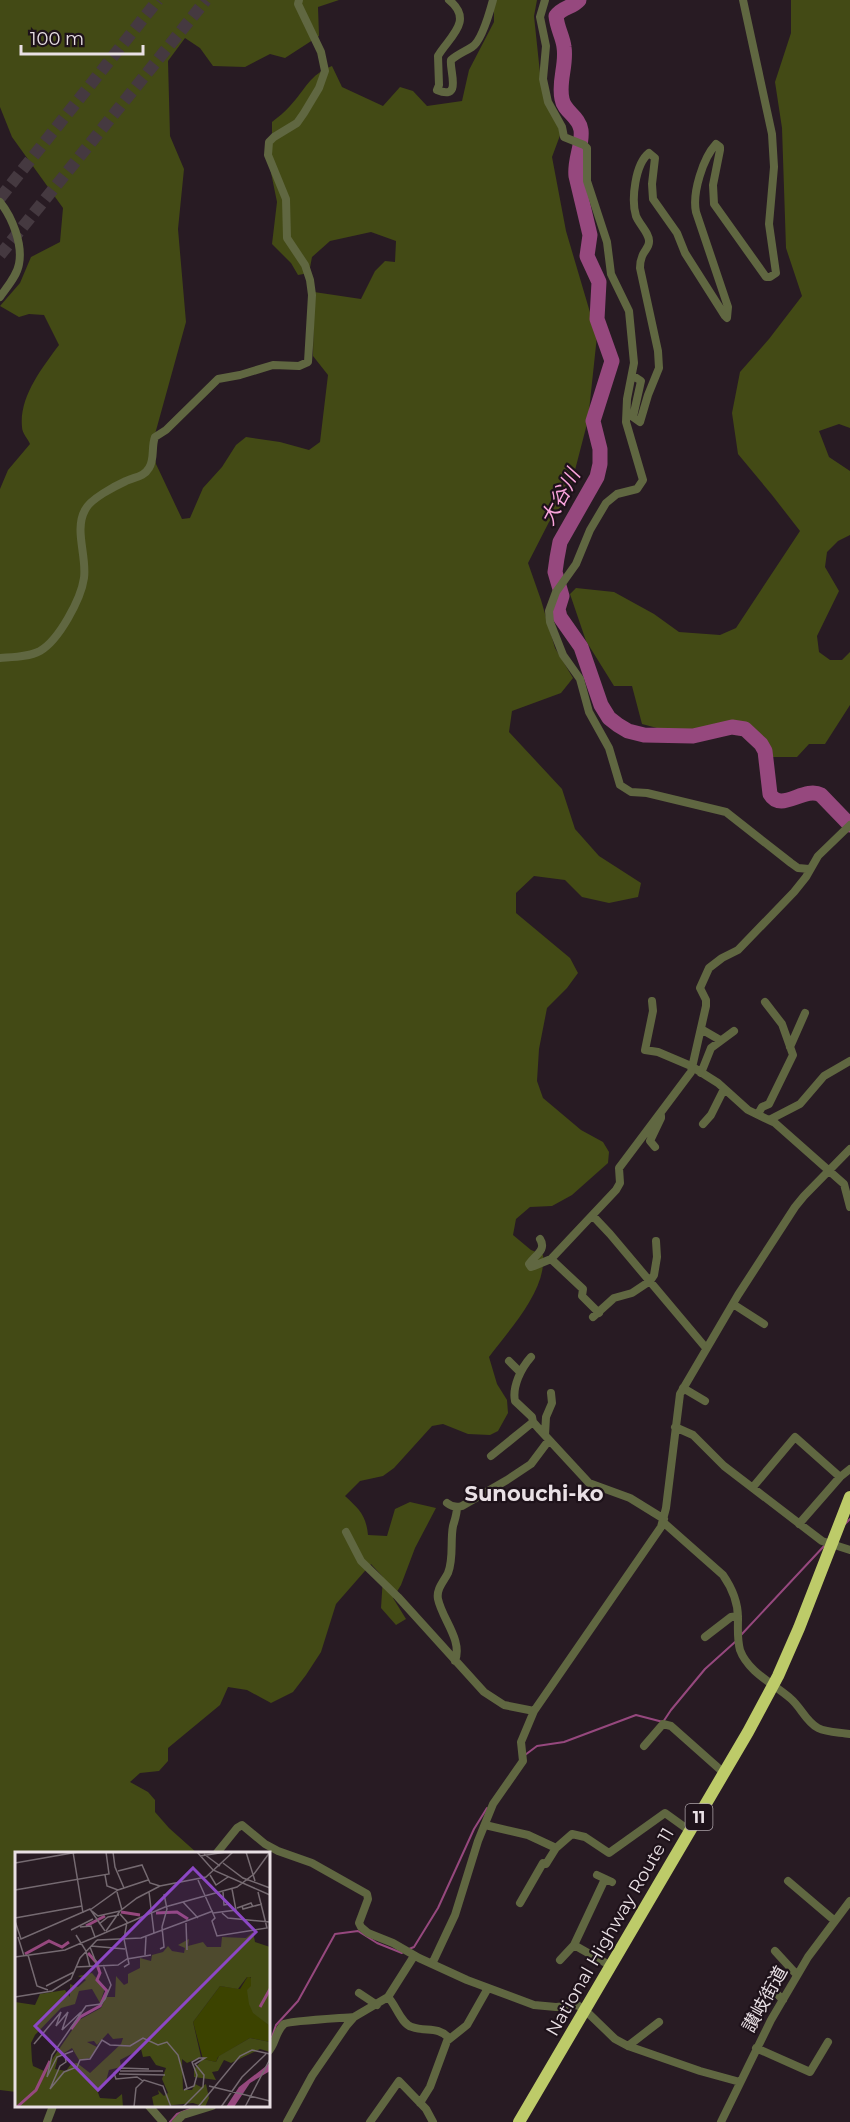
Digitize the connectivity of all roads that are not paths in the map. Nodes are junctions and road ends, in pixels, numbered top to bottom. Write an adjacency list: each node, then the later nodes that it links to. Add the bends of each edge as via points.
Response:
1 (299, 0): 9 (street, via 326,71 304,113 269,142 268,155 286,199 287,238 310,280 308,362 299,366 273,365 218,379 155,437 148,470 96,498 85,510 80,527 84,577 54,640 33,654)
2 (449, 0): 3 (street, via 458,9 460,21 455,35 438,56 440,92 453,87 452,60 477,42)
3 (493, 0)
4 (545, 0): 8 (street, via 540,17 546,46 543,79 564,137 586,148 587,180 607,242 612,274 628,311)
5 (743, 0): 8 (street, via 772,134 774,167 769,224 776,273 766,277 714,204 713,185 720,150 716,144 701,174 695,205 728,308 727,318 653,199 655,158 646,155 636,180 634,206 648,238 640,268 659,368 640,422 633,417 640,381)
6 (0, 202): 7 (street, via 9,214 20,265)
7 (0, 297)
8 (632, 375): 11 (street, via 626,422 643,480 637,489 612,497 599,512 576,564 556,592 549,611 550,622 563,655 583,685 589,712 609,748 620,785 631,792 726,812 798,868)
9 (0, 658)
10 (849, 828): 11 (street)
11 (809, 869): 15 (street, via 794,892 738,950 709,968 700,988 706,1000)
12 (652, 1001): 20 (street, via 645,1050)
13 (765, 1002): 18 (street, via 782,1024)
14 (805, 1013): 18 (street)
15 (701, 1029): 17 (street); 20 (street)
16 (734, 1031): 17 (street)
17 (720, 1040): 21 (street, via 711,1048)
18 (790, 1047): 24 (street, via 793,1055 769,1104)
19 (850, 1061): 25 (street, via 824,1076 800,1104)
20 (692, 1066): 21 (street); 23 (street)
21 (701, 1073): 22 (street)
22 (724, 1089): 24 (street); 26 (street)
23 (660, 1114): 27 (street, via 650,1141); 31 (street, via 620,1168 616,1190)
24 (758, 1114): 25 (street)
25 (769, 1120): 29 (street)
26 (703, 1124)
27 (655, 1147)
28 (850, 1149): 29 (street)
29 (828, 1170): 30 (street, via 844,1184); 36 (street, via 795,1207)
30 (850, 1206)
31 (593, 1216): 34 (street); 35 (street)
32 (540, 1239): 34 (street, via 542,1250 529,1264 531,1267)
33 (656, 1241): 35 (street, via 657,1257)
34 (551, 1259): 35 (street, via 583,1289 582,1296 596,1315 614,1298 632,1293)
35 (650, 1281): 38 (street)
36 (733, 1304): 37 (street); 38 (street)
37 (764, 1324)
38 (706, 1348): 42 (street)
39 (531, 1357): 41 (street)
40 (509, 1361): 41 (street)
41 (520, 1372): 45 (street, via 513,1397)
42 (683, 1388): 44 (street); 46 (street)
43 (551, 1393): 47 (street)
44 (705, 1401)
45 (533, 1422): 47 (street); 48 (street)
46 (675, 1427): 51 (street, via 693,1435 724,1466); 55 (street)
47 (547, 1438): 54 (street, via 531,1464); 55 (street, via 589,1483 630,1498)
48 (491, 1456)
49 (850, 1469): 50 (street)
50 (840, 1477): 51 (street, via 795,1437); 56 (street)
51 (753, 1487): 56 (street)
52 (850, 1497): 58 (highway, National Highway Route 11 / 11)
53 (447, 1503): 54 (street)
54 (457, 1507): 62 (street, via 450,1564 438,1590 457,1648)
55 (663, 1521): 60 (street, via 723,1575 734,1596); 64 (street)
56 (800, 1524): 58 (street, via 822,1541)
57 (346, 1532): 62 (street, via 361,1561)
58 (832, 1543): 59 (street); 63 (highway, National Highway Route 11 / 11)
59 (850, 1550)
60 (738, 1616): 61 (street); 63 (street, via 741,1651)
61 (705, 1637)
62 (455, 1661): 64 (street, via 494,1699)
63 (773, 1685): 65 (street, via 816,1727); 67 (highway, National Highway Route 11 / 11)
64 (534, 1711): 68 (street, via 521,1742 524,1761 493,1804)
65 (850, 1734)
66 (644, 1746): 67 (street, via 663,1724 671,1726)
67 (724, 1773): 69 (highway, National Highway Route 11 / 11)
68 (485, 1825): 70 (street, via 528,1834); 81 (street, via 455,1915)
69 (690, 1832): 70 (street, via 665,1813 609,1852 578,1834 572,1834); 82 (highway, National Highway Route 11 / 11)
70 (556, 1848): 75 (street)
71 (218, 1852): 79 (street, via 242,1826 278,1851 312,1863 367,1894 361,1927)
72 (605, 1879): 77 (street, via 584,1913)
73 (788, 1881): 76 (street)
74 (850, 1901): 76 (street, 讃岐街道)
75 (520, 1903)
76 (835, 1921): 83 (street, 讃岐街道)
77 (574, 1945): 80 (street); 82 (street)
78 (775, 1951): 83 (street)
79 (414, 1956): 81 (street); 87 (street)
80 (559, 1959)
81 (432, 1964): 84 (street)
82 (611, 1966): 90 (highway, National Highway Route 11 / 11)
83 (797, 1976): 88 (street, 讃岐街道)
84 (488, 1989): 90 (street, via 534,2005 577,2005); 93 (street, via 467,2025)
85 (773, 1990): 88 (street)
86 (359, 1994): 89 (street)
87 (388, 1997): 89 (street); 93 (street, via 411,2027 433,2029)
88 (783, 2000): 96 (street, 讃岐街道)
89 (376, 2005): 91 (street)
90 (585, 2010): 95 (street); 109 (highway, National Highway Route 11 / 11)
91 (354, 2017): 97 (street, via 288,2022 279,2030); 106 (street, via 312,2076)
92 (659, 2022): 95 (street)
93 (449, 2038): 99 (street)
94 (828, 2042): 96 (street, via 810,2072)
95 (628, 2046): 98 (street)
96 (756, 2048): 98 (street, 讃岐街道)
97 (270, 2050)
98 (740, 2082): 110 (street, 讃岐街道)
99 (420, 2103): 107 (street, via 399,2081); 108 (street)
100 (53, 2107): 103 (street)
101 (150, 2107): 104 (street)
102 (209, 2107): 105 (street, via 183,2115)
103 (47, 2122)
104 (163, 2122)
105 (176, 2122)
106 (287, 2122)
107 (370, 2122)
108 (433, 2122)
109 (519, 2122)
110 (721, 2122)

